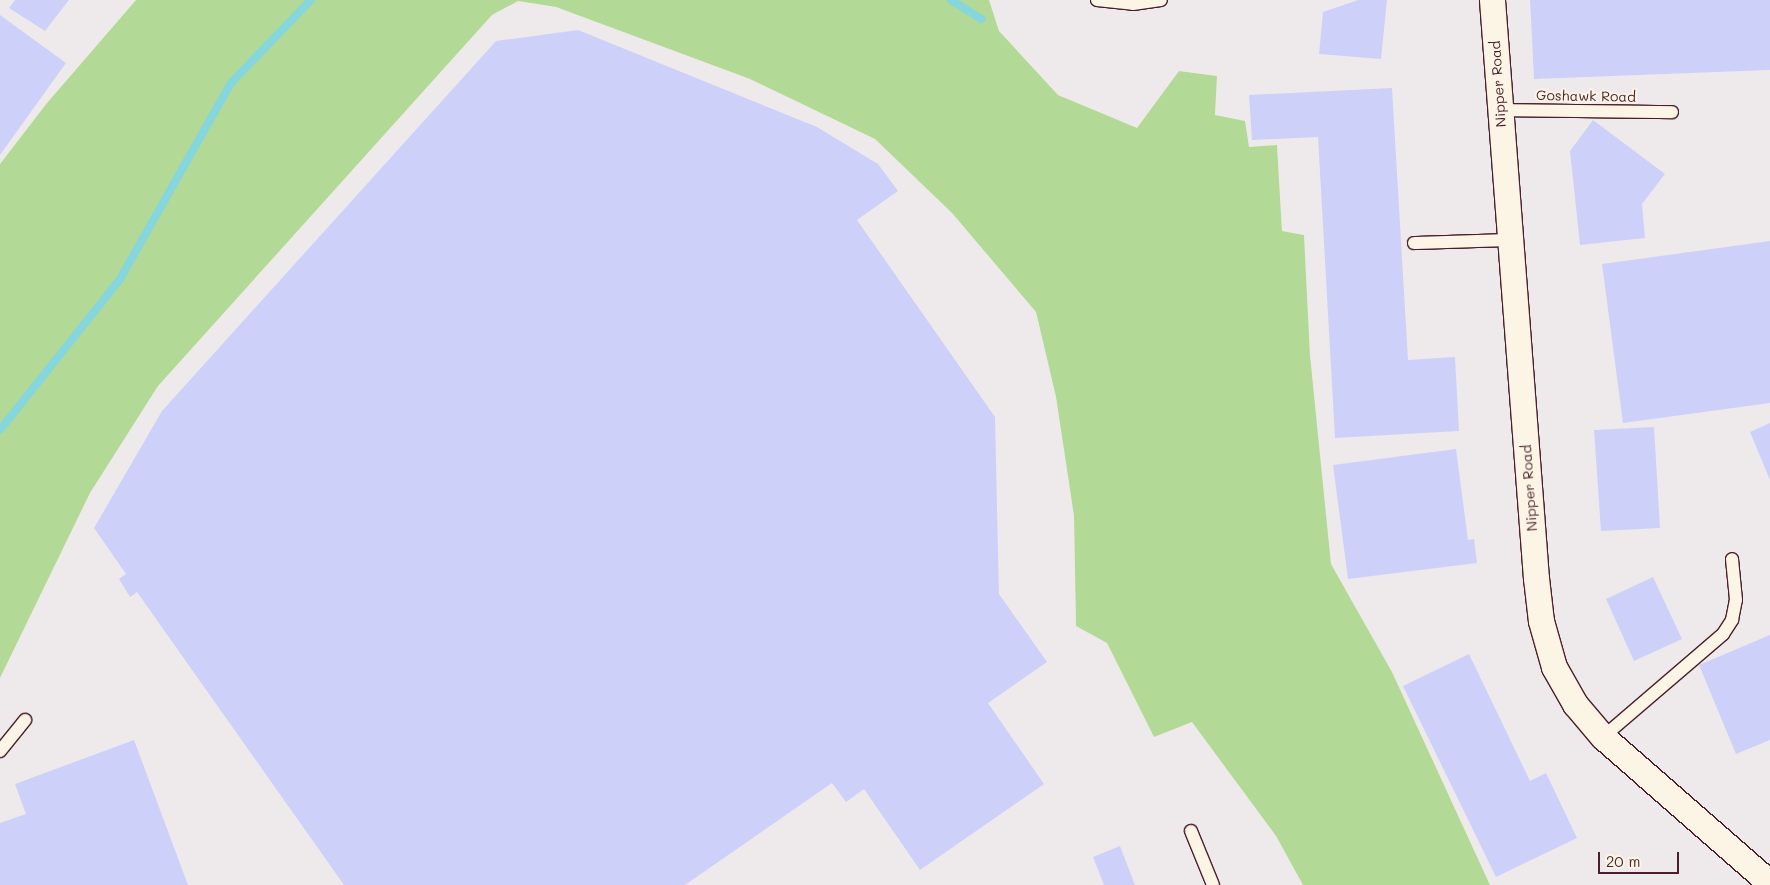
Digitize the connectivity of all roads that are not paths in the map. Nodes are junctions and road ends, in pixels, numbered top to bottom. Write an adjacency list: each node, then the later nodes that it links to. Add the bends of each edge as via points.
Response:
1 (1097, 0): 2 (lane, via 1133,4)
2 (1161, 0)
3 (1492, 0): 4 (street, Nipper Road)
4 (1500, 110): 5 (lane, Goshawk Road); 6 (street, Nipper Road)
5 (1672, 112)
6 (1510, 240): 7 (lane); 10 (street, Nipper Road, via 1541,621 1554,667 1575,704)
7 (1414, 244)
8 (1732, 559): 10 (lane, via 1736,600 1732,620 1723,634)
9 (25, 720): 11 (lane)
10 (1603, 737): 13 (street, Nipper Road)
11 (0, 751)
12 (1191, 831): 14 (lane)
13 (1768, 878)
14 (1213, 885)

